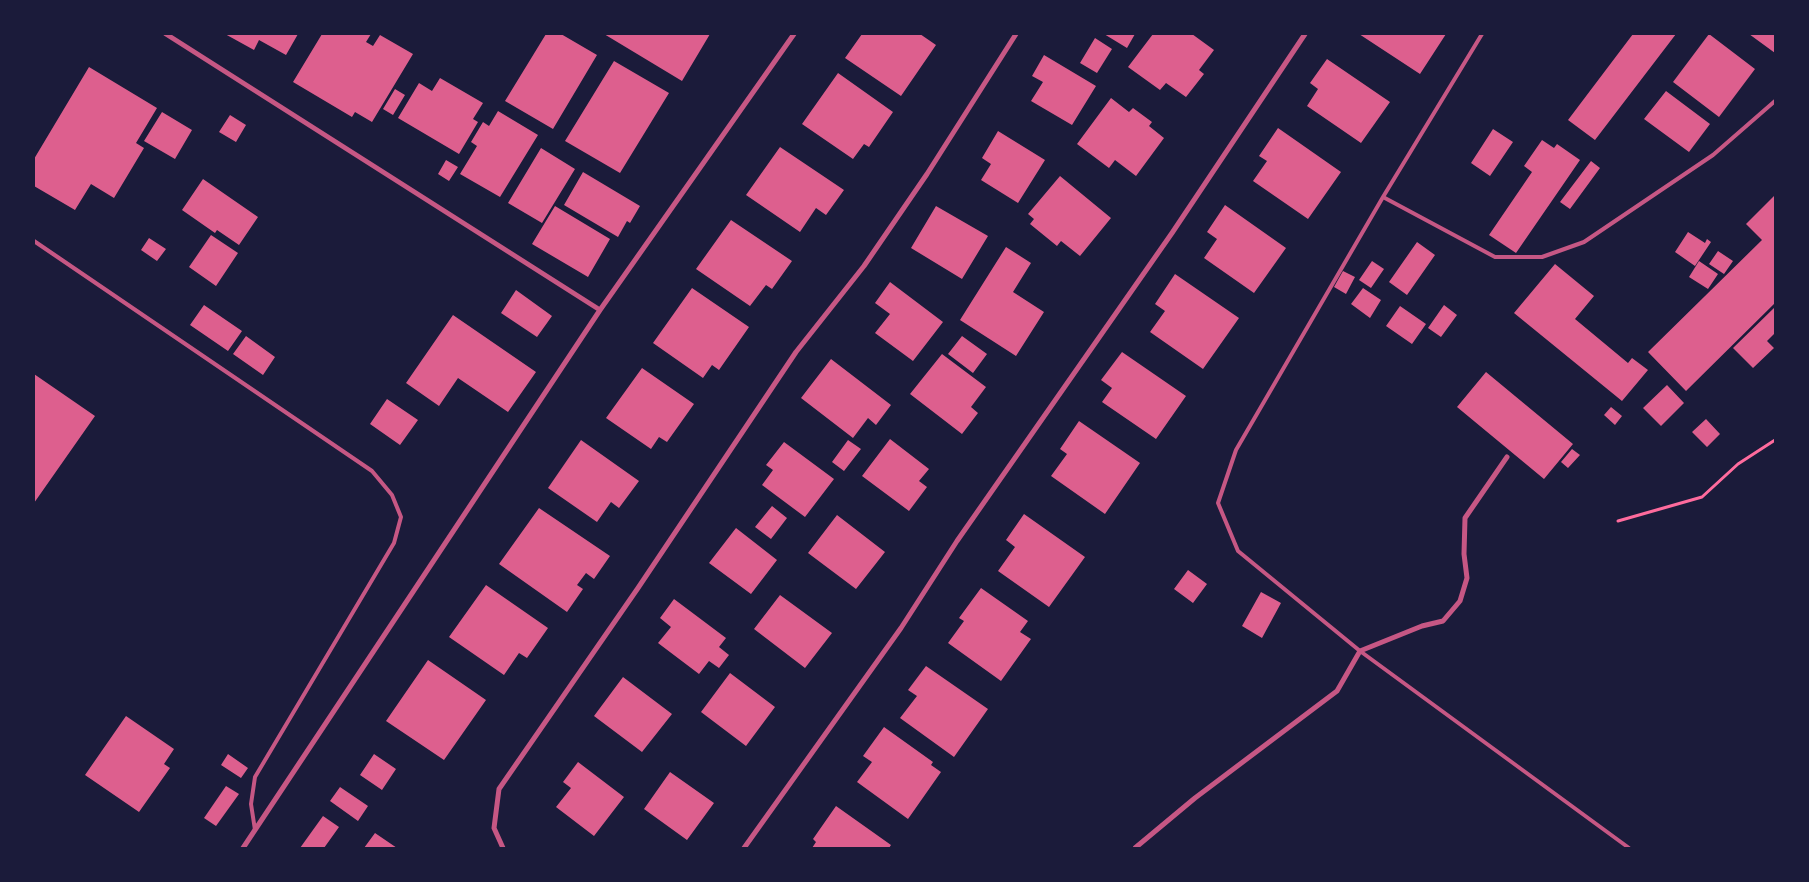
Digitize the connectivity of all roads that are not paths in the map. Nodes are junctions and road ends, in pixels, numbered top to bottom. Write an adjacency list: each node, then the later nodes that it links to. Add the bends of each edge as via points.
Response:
1 (166, 34): 9 (street)
2 (794, 34): 9 (street)
3 (1016, 34): 14 (street, via 927,174 864,266 796,352 499,789 494,828)
4 (1305, 34): 15 (street, via 1172,233 957,541 901,628)
5 (1482, 34): 7 (lane)
6 (1775, 101): 7 (lane, via 1712,154 1584,242 1542,257 1495,257)
7 (1383, 197): 11 (lane, via 1236,450 1218,503 1238,551)
8 (34, 241): 12 (lane, via 372,471 392,495 401,517 394,544 255,778 251,804)
9 (600, 310): 12 (street)
10 (1507, 457): 11 (street, via 1465,518 1467,578 1460,601 1443,621)
11 (1360, 651): 16 (street, via 1337,692 1195,798); 17 (lane)
12 (255, 830): 13 (street)
13 (243, 848)
14 (503, 848)
15 (744, 848)
16 (1135, 848)
17 (1629, 848)

